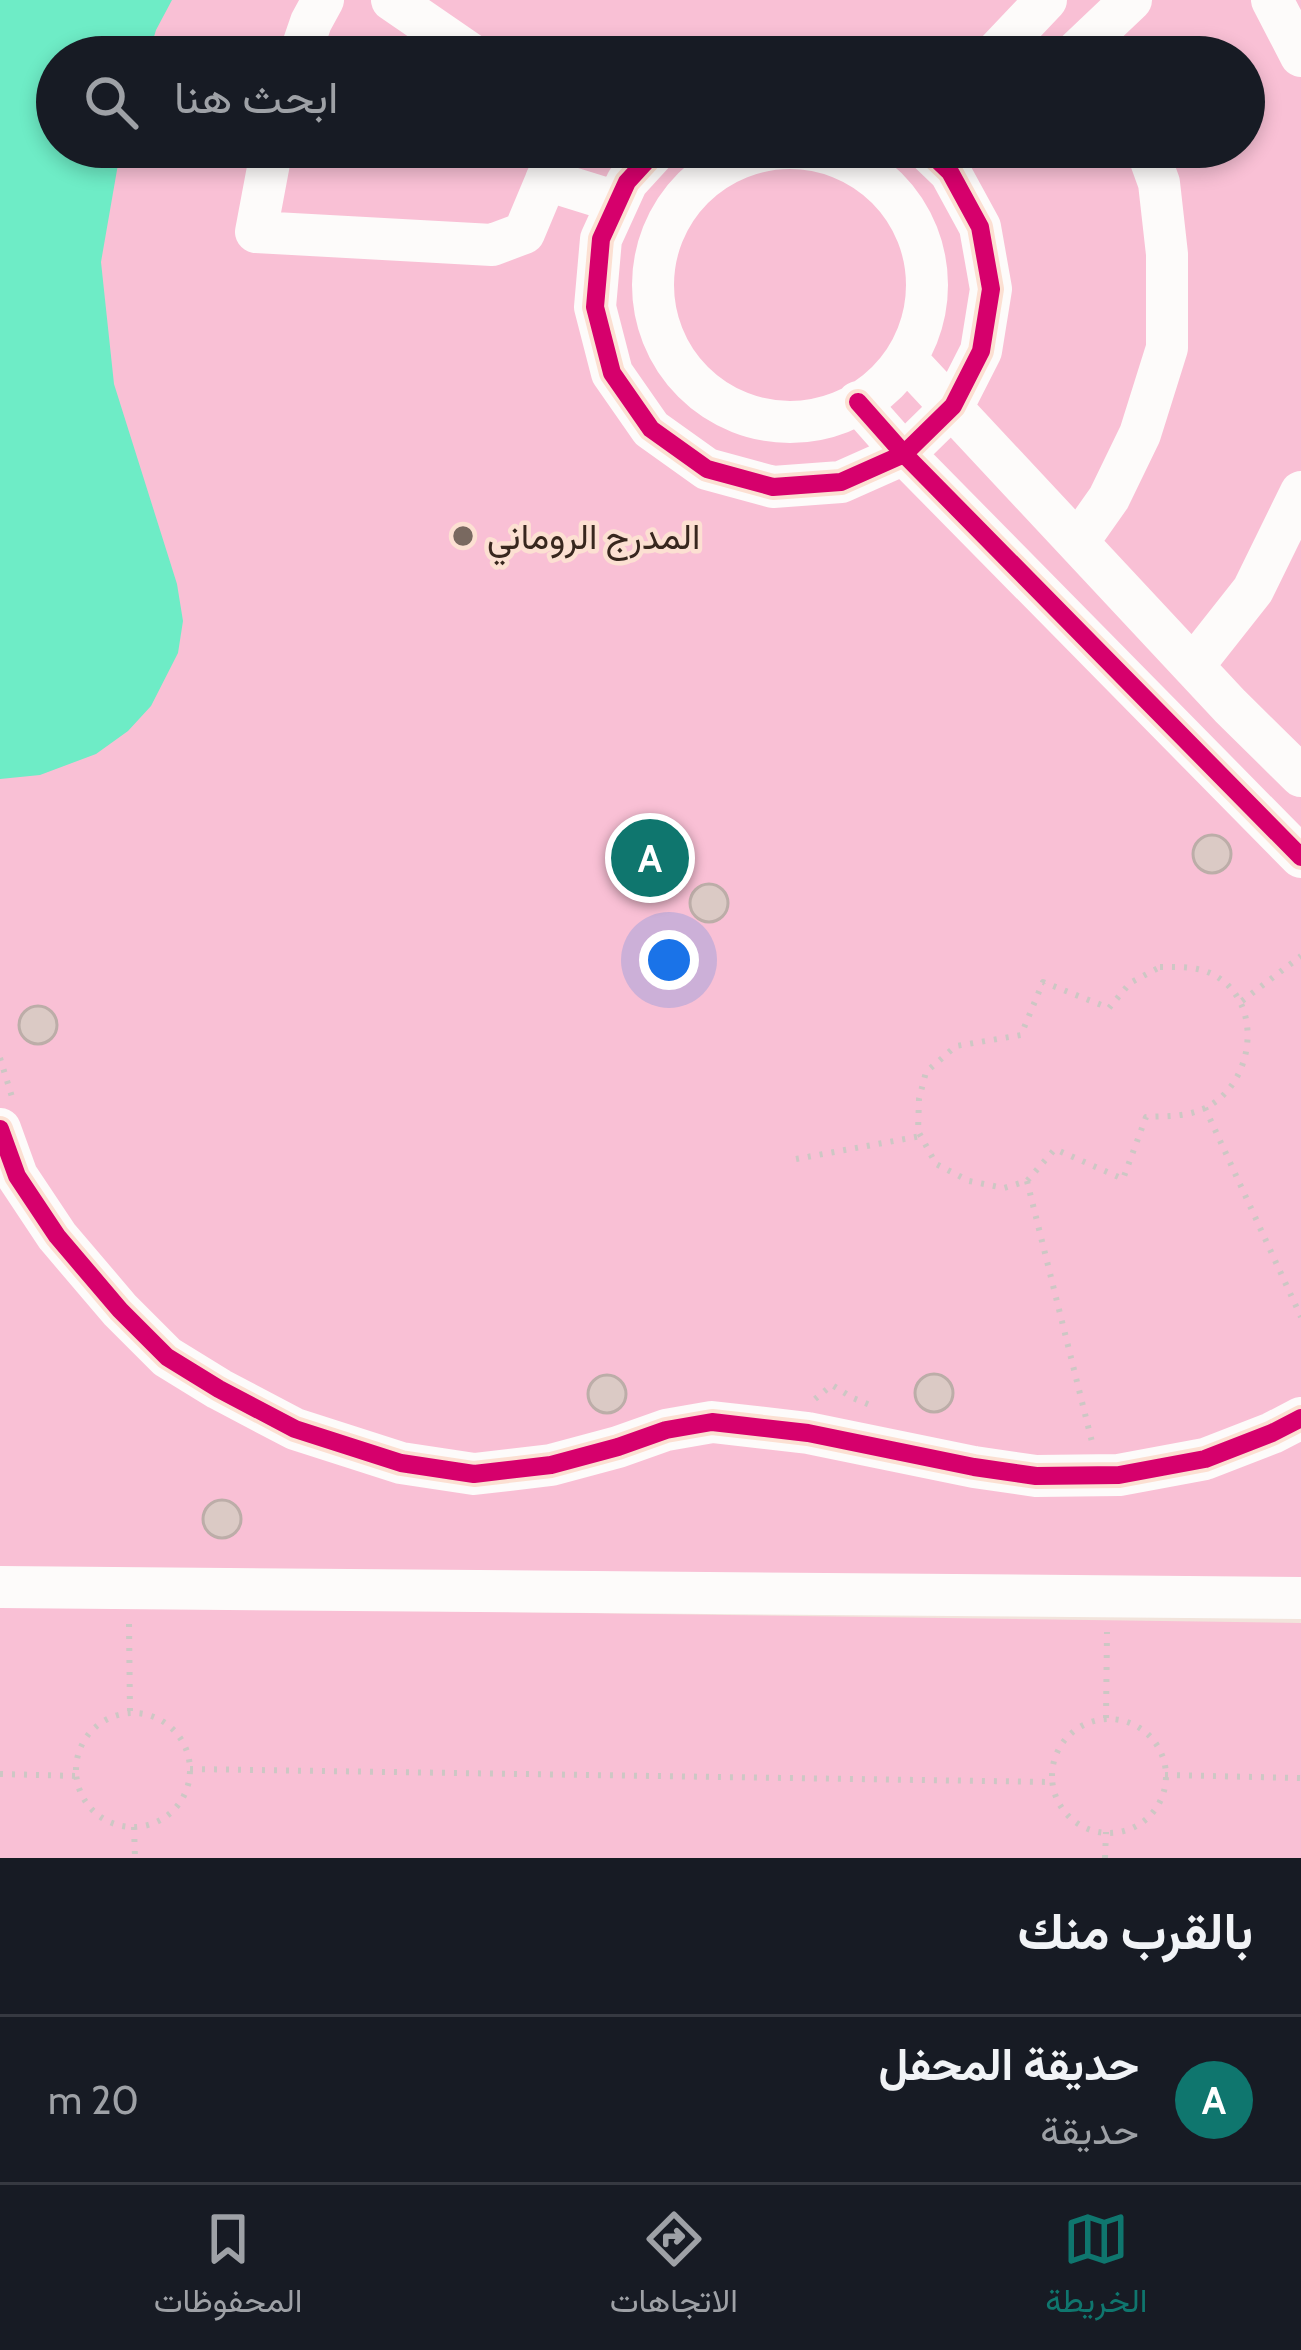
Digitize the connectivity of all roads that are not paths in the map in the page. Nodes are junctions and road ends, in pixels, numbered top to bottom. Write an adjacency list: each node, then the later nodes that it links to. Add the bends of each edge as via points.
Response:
1 (323, 0): 6 (street)
2 (392, 0): 7 (street)
3 (1046, 0): 8 (street)
4 (1131, 0): 9 (street)
5 (1272, 0): 10 (street)
6 (306, 36)
7 (444, 36)
8 (1012, 36)
9 (1097, 36)
10 (1301, 56)
11 (268, 168): 12 (street, via 256,232 492,245 524,233)
12 (551, 168)
13 (561, 168): 20 (street)
14 (640, 168): 20 (street)
15 (701, 168): 23 (street, via 665,225 652,269 655,315)
16 (888, 168): 21 (street)
17 (939, 168): 21 (street)
18 (955, 168): 25 (street, via 980,227 991,289 981,351)
19 (1154, 168): 29 (street, via 1167,254 1167,348 1140,434)
20 (617, 202): 26 (street, via 601,239 595,307 612,373)
21 (904, 209): 22 (street, via 928,274 924,318)
22 (907, 359): 24 (street); 25 (street)
23 (692, 380): 24 (street, via 744,414 789,423); 26 (street)
24 (858, 402): 27 (street)
25 (953, 406): 27 (street); 29 (street)
26 (651, 429): 27 (street, via 707,469 773,487 841,482)
27 (904, 454): 32 (street)
28 (1301, 492): 30 (street, via 1253,590)
29 (1078, 542): 30 (street)
30 (1193, 666): 31 (street)
31 (1301, 776)
32 (1301, 857)
33 (7, 1116): 34 (street, via 16,1176 57,1236 167,1357 295,1429 401,1462 474,1474 551,1465 712,1422 1036,1476 1119,1475 1205,1459)
34 (1301, 1418)
35 (0, 1587): 36 (street)
36 (1301, 1598)

